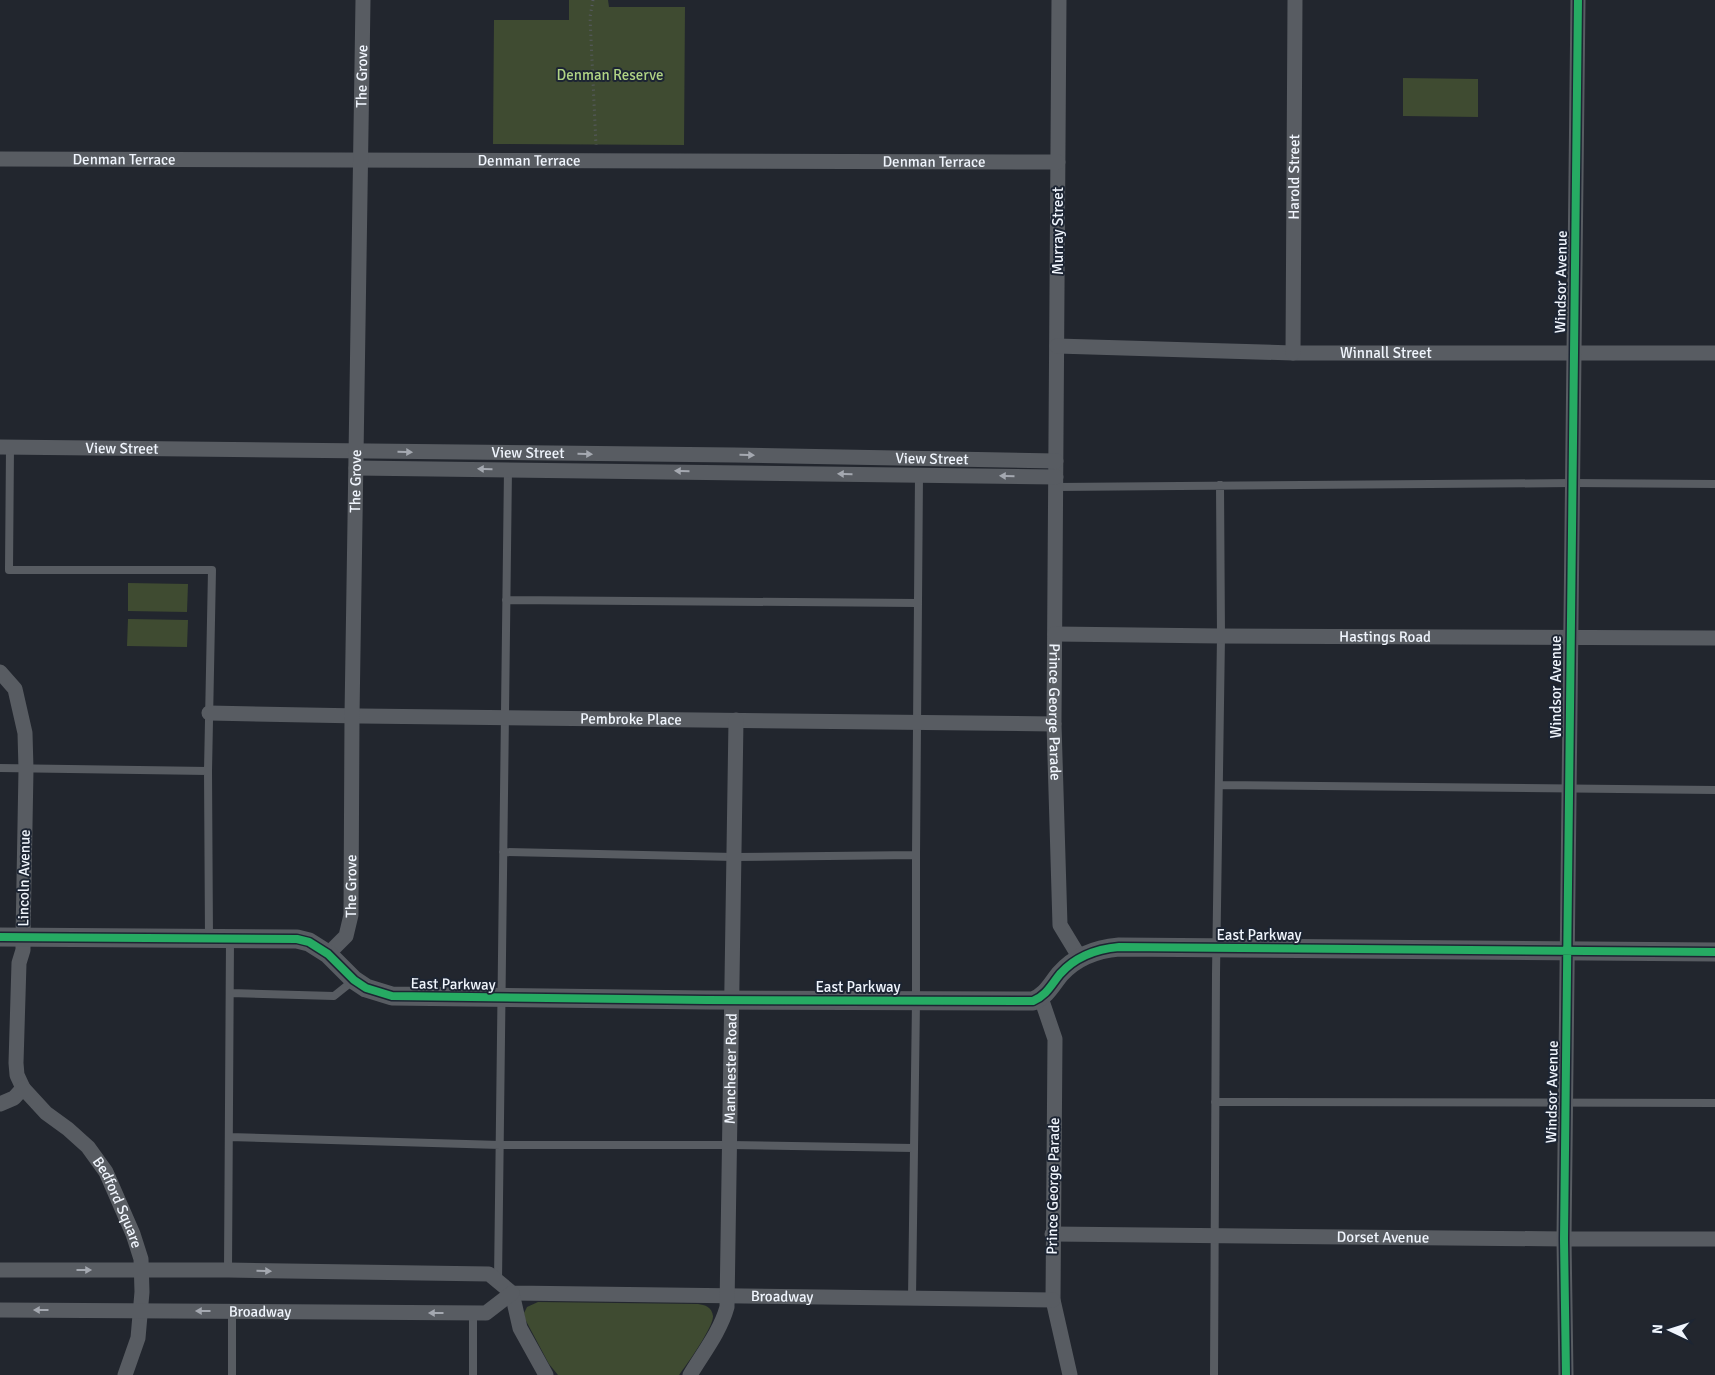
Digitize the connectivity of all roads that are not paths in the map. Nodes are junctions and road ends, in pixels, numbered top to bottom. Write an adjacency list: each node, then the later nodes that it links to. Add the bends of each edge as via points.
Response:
1 (363, 0): 6 (street, The Grove)
2 (1059, 0): 7 (street, Murray Street)
3 (1295, 0): 9 (street, Harold Street)
4 (1578, 0): 10 (street, Windsor Avenue)
5 (0, 159): 6 (street, Denman Terrace)
6 (361, 160): 7 (street, Denman Terrace); 13 (street, The Grove)
7 (1058, 162): 8 (street, Murray Street)
8 (1057, 346): 9 (street, Winnall Street); 14 (street, Murray Street)
9 (1293, 353): 10 (street, Winnall Street)
10 (1574, 353): 11 (street, Winnall Street); 19 (street, Windsor Avenue)
11 (1715, 353)
12 (5, 447): 13 (street, View Street); 29 (lane, via 9,570 212,570)
13 (356, 452): 14 (street, View Street, one-way to 14); 15 (street, The Grove)
14 (1056, 461): 18 (street, Prince George Parade)
15 (356, 468): 16 (street, View Street, one-way to 15); 30 (street, The Grove)
16 (508, 469): 17 (street, View Street, one-way to 16); 22 (lane)
17 (919, 475): 18 (street, View Street, one-way to 17); 23 (lane)
18 (1056, 482): 21 (lane); 24 (street, Prince George Parade)
19 (1573, 483): 20 (lane); 21 (lane); 26 (street, Windsor Avenue)
20 (1715, 484)
21 (1220, 485): 25 (lane)
22 (506, 600): 23 (lane); 31 (lane)
23 (917, 603): 33 (lane)
24 (1056, 634): 25 (street, Hastings Road); 34 (street, Prince George Parade)
25 (1221, 636): 26 (street, Hastings Road); 38 (lane)
26 (1570, 637): 27 (street, Hastings Road); 39 (street, Windsor Avenue)
27 (1715, 638)
28 (0, 672): 36 (street, Lincoln Avenue, via 15,689 25,732)
29 (209, 713): 30 (street, Pembroke Place); 37 (lane)
30 (352, 716): 31 (street, Pembroke Place); 51 (street, The Grove, via 351,915 346,936)
31 (506, 718): 32 (street, Pembroke Place); 41 (lane)
32 (736, 720): 33 (street, Pembroke Place); 43 (street, Manchester Road)
33 (916, 722): 34 (street, Pembroke Place); 42 (lane)
34 (1054, 724): 52 (street, Prince George Parade, via 1060,925)
35 (0, 768): 36 (lane)
36 (26, 768): 37 (lane); 45 (street, Lincoln Avenue)
37 (208, 771): 46 (lane)
38 (1219, 785): 39 (lane); 48 (lane)
39 (1569, 790): 40 (lane); 49 (street, Windsor Avenue)
40 (1715, 790)
41 (503, 852): 43 (lane); 55 (lane)
42 (916, 855): 43 (lane); 58 (lane)
43 (734, 857): 57 (street, Manchester Road)
44 (0, 937): 45 (street, East Parkway)
45 (23, 937): 46 (street, East Parkway); 59 (street, Lincoln Avenue, via 16,1063)
46 (209, 938): 47 (street, East Parkway)
47 (230, 939): 51 (street, East Parkway, via 297,939 309,942); 54 (lane)
48 (1216, 948): 49 (street, East Parkway); 52 (street, East Parkway, via 1119,947); 60 (lane)
49 (1568, 951): 50 (street, East Parkway); 61 (street, Windsor Avenue)
50 (1715, 952)
51 (328, 954): 53 (street, East Parkway)
52 (1080, 958): 56 (street, East Parkway, via 1060,974)
53 (354, 980): 54 (lane, via 334,996); 55 (street, East Parkway, via 366,988 392,996)
54 (230, 993): 64 (lane)
55 (502, 998): 57 (street, East Parkway); 65 (lane)
56 (1041, 998): 58 (street, East Parkway, via 1033,1001); 68 (street, Prince George Parade, via 1055,1039)
57 (733, 1000): 58 (street, East Parkway); 66 (street, Manchester Road)
58 (916, 1001): 67 (lane)
59 (23, 1088): 63 (street, via 14,1098); 73 (street, Bedford Square, via 46,1113 88,1147 106,1172 133,1234 141,1258)
60 (1215, 1102): 61 (lane); 69 (lane)
61 (1566, 1102): 62 (lane); 70 (street, Windsor Avenue)
62 (1715, 1103)
63 (0, 1104)
64 (229, 1137): 65 (lane); 74 (lane)
65 (500, 1145): 66 (lane); 75 (lane)
66 (730, 1145): 67 (lane); 77 (street, Manchester Road)
67 (913, 1148): 78 (lane)
68 (1052, 1234): 69 (street, Dorset Avenue); 79 (street, Prince George Parade)
69 (1214, 1236): 70 (street, Dorset Avenue); 90 (lane)
70 (1564, 1239): 71 (street, Dorset Avenue); 91 (street, Windsor Avenue)
71 (1715, 1239)
72 (0, 1270): 73 (street, one-way to 73)
73 (141, 1270): 74 (street); 81 (street, Bedford Square)
74 (228, 1270): 75 (street, one-way to 75, via 489,1274)
75 (498, 1281): 76 (street)
76 (512, 1292): 77 (street, Broadway); 83 (street, Broadway, via 486,1313); 87 (street, via 520,1328)
77 (727, 1296): 78 (street, Broadway); 88 (street, Manchester Road, via 724,1318)
78 (912, 1298): 79 (street, Broadway)
79 (1052, 1300): 89 (street, Prince George Parade)
80 (0, 1310): 81 (street, Broadway, one-way to 80)
81 (141, 1311): 82 (street, Broadway, one-way to 81); 84 (street, Bedford Square, via 138,1338)
82 (232, 1312): 83 (street, Broadway, one-way to 82); 85 (lane)
83 (473, 1313): 86 (lane)
84 (125, 1375)
85 (232, 1375)
86 (473, 1375)
87 (546, 1375)
88 (690, 1375)
89 (1070, 1375)
90 (1214, 1375)
91 (1566, 1375)

